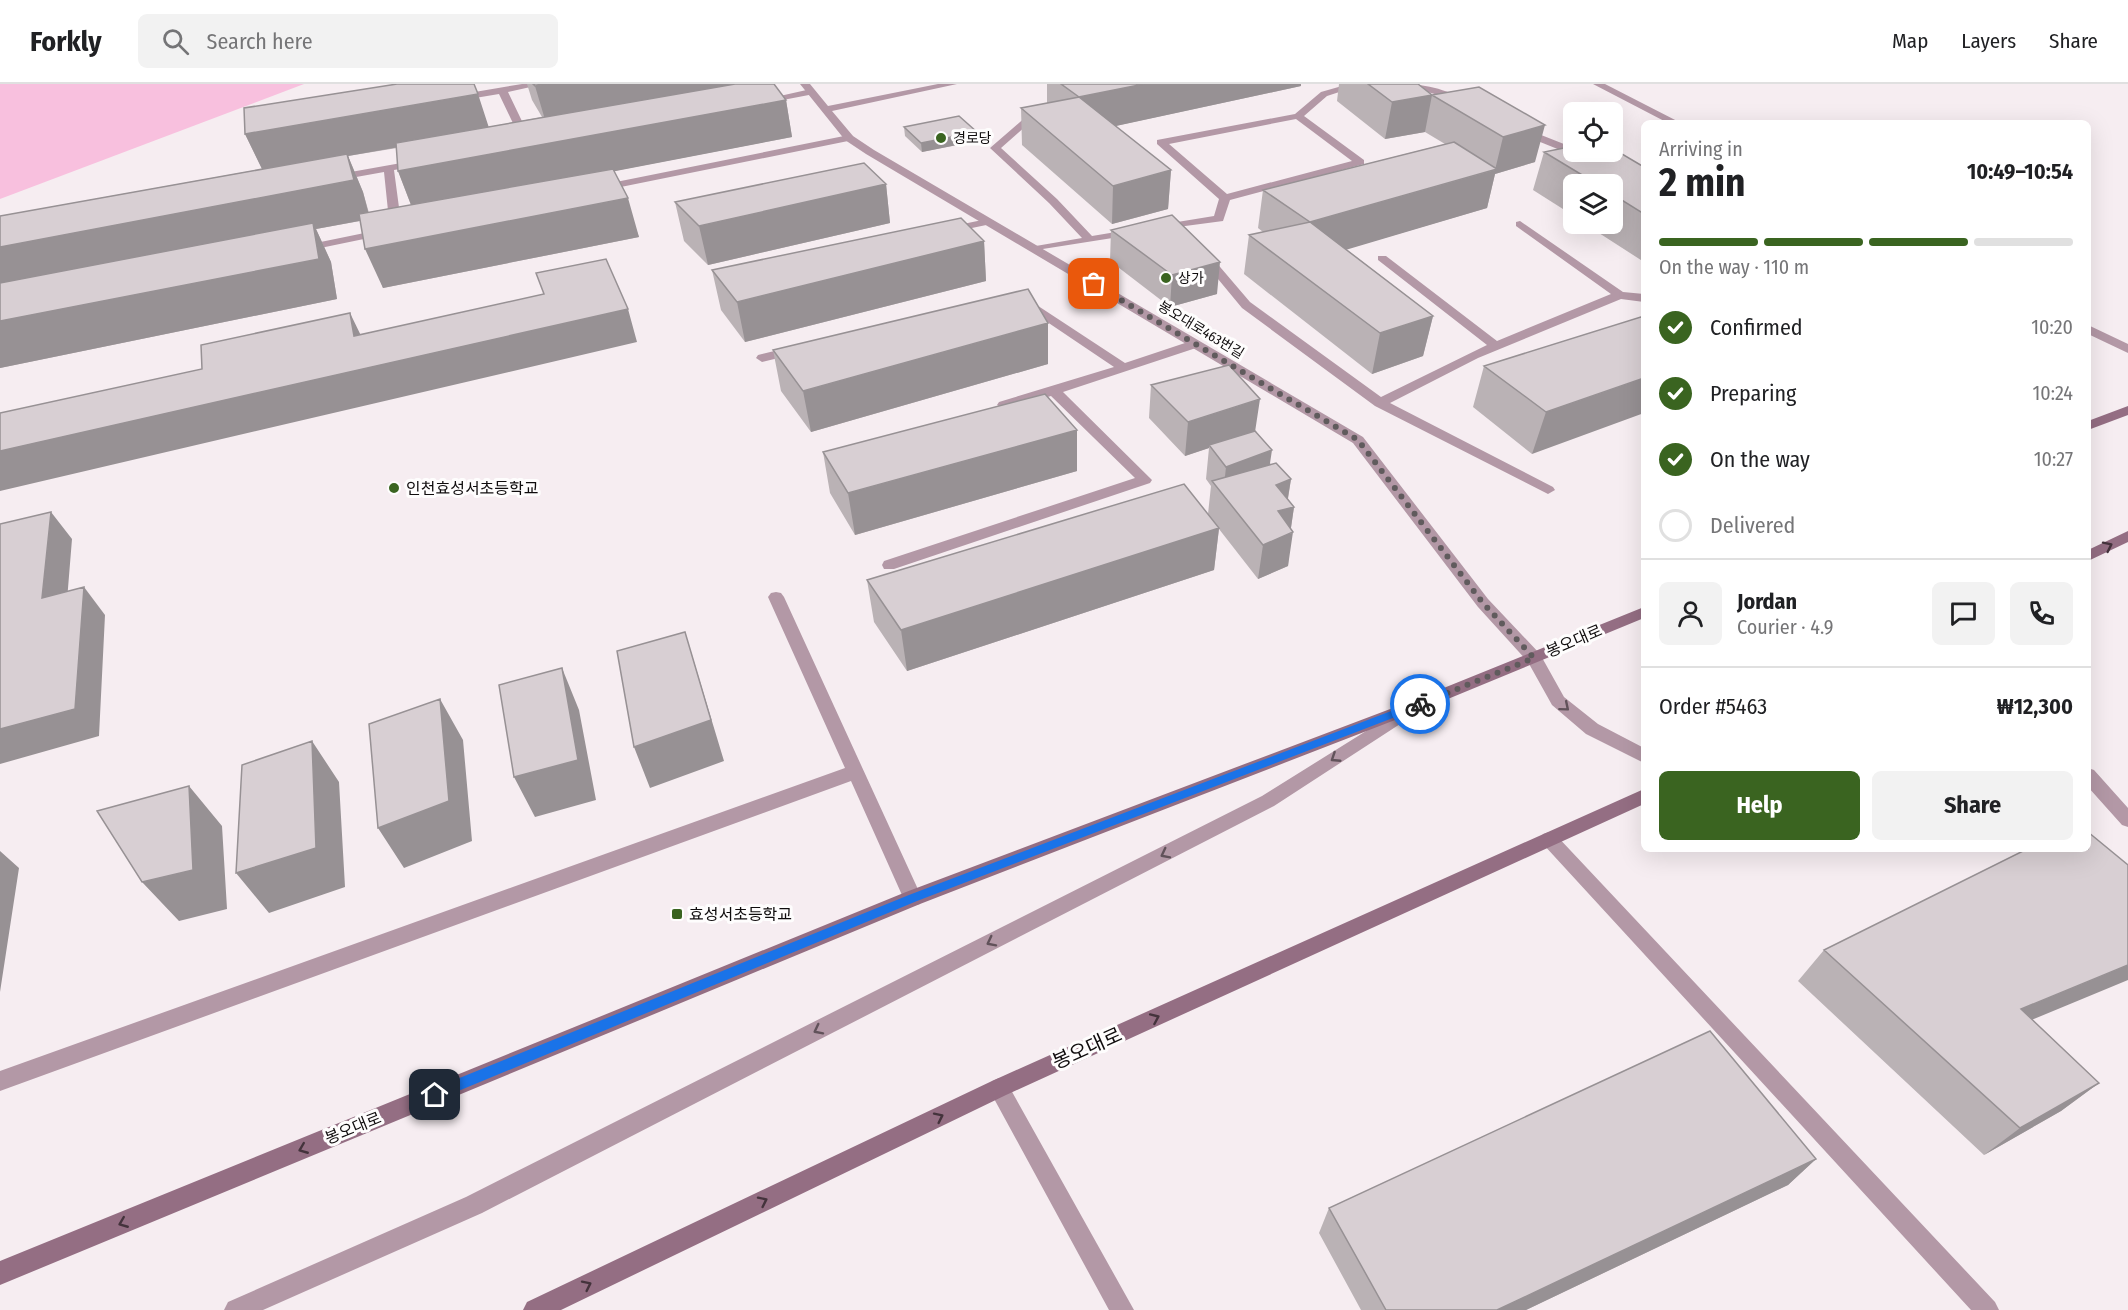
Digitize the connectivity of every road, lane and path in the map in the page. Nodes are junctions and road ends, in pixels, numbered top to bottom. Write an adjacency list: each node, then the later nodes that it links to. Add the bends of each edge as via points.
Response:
1 (539, 84): 8 (street)
2 (952, 84): 13 (street)
3 (1359, 84): 6 (street)
4 (1405, 84): 12 (street, via 1441,93)
5 (1598, 84): 15 (street)
6 (1345, 86): 14 (street, via 1324,94)
7 (808, 88): 10 (street); 13 (street, 봉오대로463번길)
8 (502, 90): 9 (street); 19 (street)
9 (446, 100)
10 (752, 103)
11 (1046, 104): 31 (street, via 995,148)
12 (1474, 108)
13 (827, 109): 17 (street, 봉오대로463번길)
14 (1298, 116): 26 (street, via 1360,162); 26 (street, via 1161,142)
15 (1670, 120)
16 (1517, 129): 21 (street)
17 (849, 138): 25 (street); 27 (street, 봉오대로463번길)
18 (540, 141): 19 (street)
19 (528, 144): 20 (street)
20 (516, 146)
21 (1563, 148)
22 (424, 162): 23 (street)
23 (389, 168): 24 (street); 33 (street, via 402,229)
24 (319, 181)
25 (593, 190)
26 (1225, 198): 30 (street, via 1219,219)
27 (987, 222): 29 (street); 32 (street, 봉오대로463번길)
28 (1520, 224): 35 (street)
29 (932, 233)
30 (1187, 234): 31 (street); 46 (street, via 1246,305)
31 (1090, 240): 32 (street)
32 (1034, 249): 39 (street, 봉오대로463번길)
33 (291, 251)
34 (1382, 258): 41 (street)
35 (1620, 295): 36 (street); 41 (street)
36 (1641, 298)
37 (1006, 299): 44 (street, via 1017,296)
38 (2091, 330): 42 (street)
39 (1196, 344): 44 (street); 56 (street, 봉오대로463번길, via 1358,440 1483,603)
40 (808, 346): 43 (street)
41 (1496, 346): 46 (street)
42 (2128, 349)
43 (762, 358)
44 (1124, 368): 45 (street)
45 (1054, 391): 47 (street); 53 (street, via 1145,480)
46 (1380, 402): 50 (street)
47 (986, 410)
48 (2128, 410): 49 (main road)
49 (2091, 425)
50 (1548, 490)
51 (2128, 537): 52 (main road, one-way to 51)
52 (2091, 555)
53 (889, 565)
54 (776, 597): 59 (street)
55 (1641, 613): 56 (main road, 봉오대로)
56 (1534, 658): 57 (main road, 봉오대로); 58 (street, 봉오대로463번길, one-way to 58, via 1558,700 1592,729)
57 (1420, 704): 64 (main road, 봉오대로); 68 (street, one-way to 68, via 1268,801 474,1205)
58 (1641, 754)
59 (855, 772): 64 (street); 65 (street)
60 (2091, 778): 62 (street)
61 (1641, 797): 63 (main road, 봉오대로)
62 (2128, 820)
63 (1549, 839): 66 (main road, 봉오대로, one-way to 63); 71 (street)
64 (913, 898): 67 (main road, 봉오대로, one-way to 67)
65 (0, 1081)
66 (999, 1088): 69 (main road, 봉오대로, one-way to 66); 70 (street)
67 (0, 1273)
68 (236, 1310)
69 (535, 1310)
70 (1122, 1310)
71 (1987, 1310)

